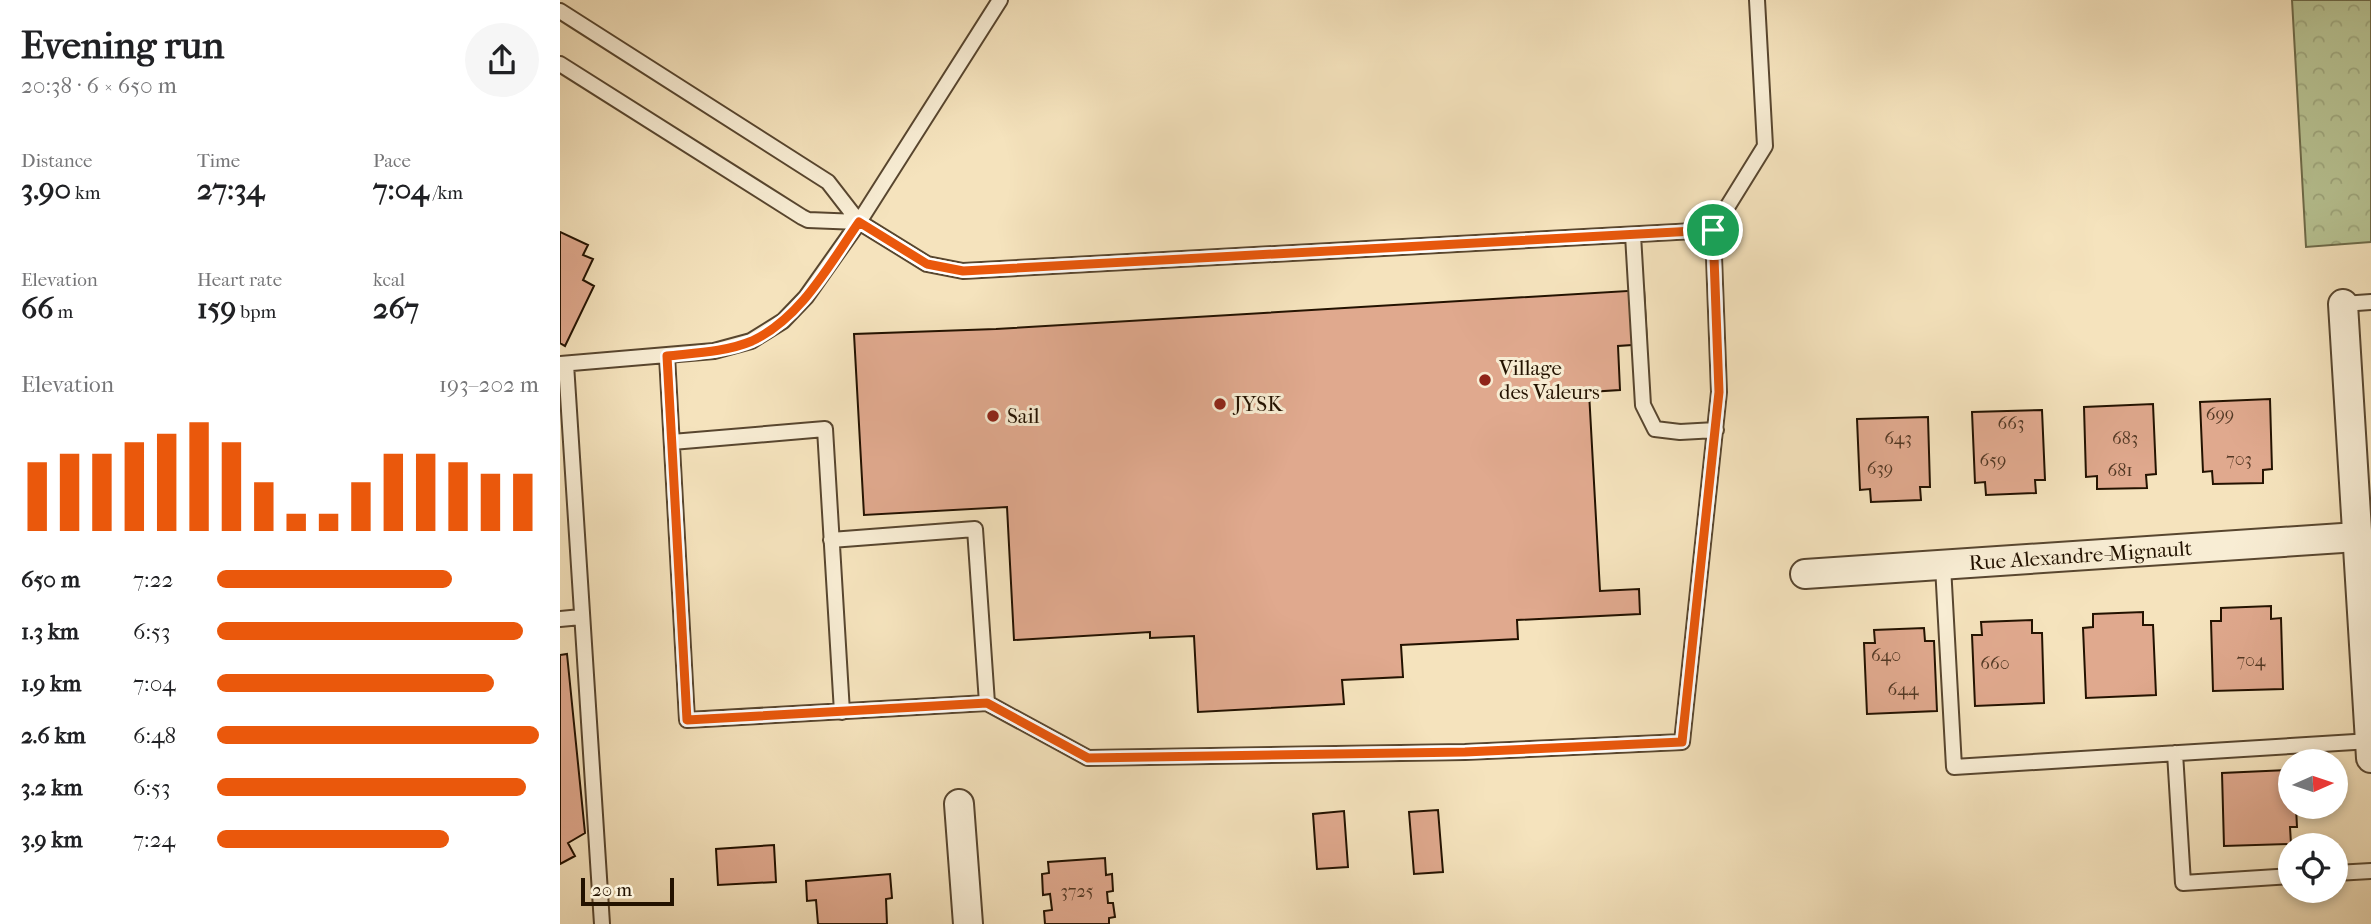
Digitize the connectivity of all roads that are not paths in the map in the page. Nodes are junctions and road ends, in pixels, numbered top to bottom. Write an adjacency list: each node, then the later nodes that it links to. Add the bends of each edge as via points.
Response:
1 (1000, 0): 5 (lane)
2 (1757, 0): 6 (lane, via 1765,146)
3 (560, 12): 5 (lane, via 828,182)
4 (560, 64): 5 (lane, via 802,218)
5 (859, 222): 7 (lane, via 927,264 963,271); 10 (lane, via 806,297 783,321 751,341)
6 (1713, 230): 7 (lane); 12 (lane, via 1719,392)
7 (1633, 235): 12 (lane, via 1643,405 1655,429)
8 (2371, 302): 9 (lane)
9 (2343, 304): 14 (street)
10 (667, 356): 11 (lane); 13 (lane)
11 (563, 364): 18 (lane)
12 (1716, 430): 20 (lane, via 1682,742 1465,752 1088,758)
13 (672, 442): 15 (lane, via 825,429); 21 (lane, via 687,720)
14 (2361, 522): 16 (street, Rue Alexandre-Mignault); 22 (street)
15 (831, 540): 20 (lane, via 975,529); 21 (lane)
16 (1942, 566): 17 (street, Rue Alexandre-Mignault); 23 (lane, via 1954,767)
17 (1805, 574)
18 (581, 617): 19 (lane); 28 (lane)
19 (560, 619)
20 (987, 703): 21 (lane)
21 (842, 712)
22 (2371, 747): 23 (lane)
23 (2175, 753): 27 (lane, via 2183,883)
24 (959, 804): 29 (street)
25 (2371, 871): 26 (lane)
26 (2348, 872)
27 (2278, 877)
28 (602, 924)
29 (968, 924)

